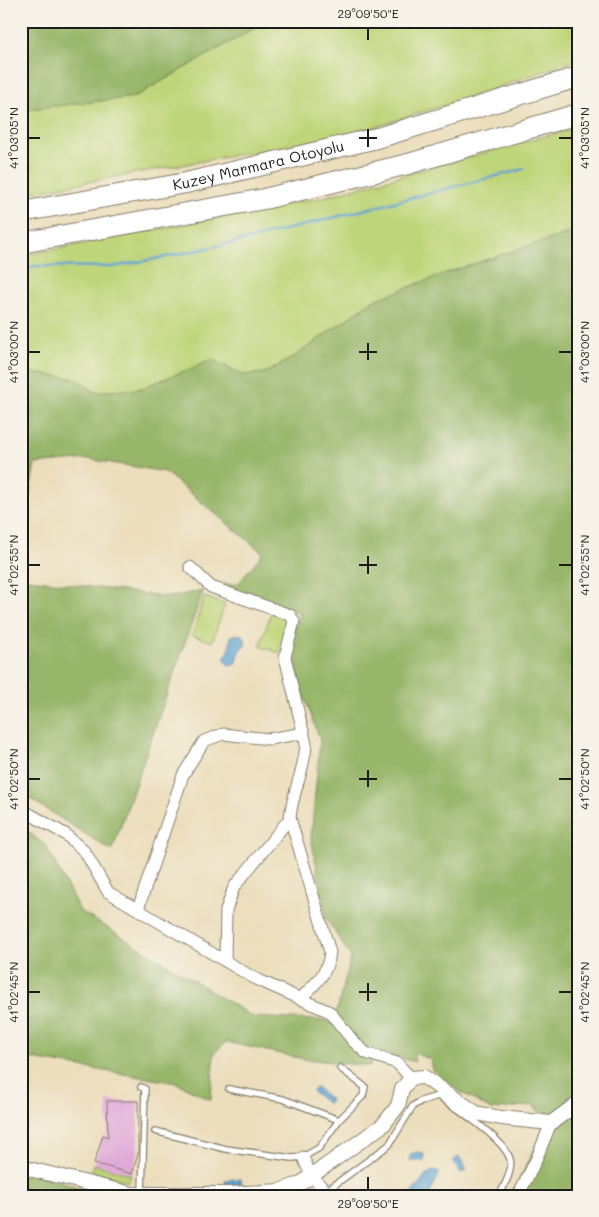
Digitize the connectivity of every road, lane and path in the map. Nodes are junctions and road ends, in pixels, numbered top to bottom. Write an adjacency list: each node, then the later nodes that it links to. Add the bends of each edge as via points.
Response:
1 (578, 77): 3 (highway, Kuzey Marmara Otoyolu, via 377,138 186,183)
2 (578, 114): 4 (highway, Kuzey Marmara Otoyolu, via 408,164 264,199)
3 (21, 212)
4 (21, 243)
5 (190, 567): 6 (street, via 211,587 293,618 285,657)
6 (304, 733): 8 (street, via 306,755); 9 (street, via 269,739 223,734 204,741 183,775)
7 (28, 813): 9 (street, via 65,834 85,852 108,892)
8 (290, 818): 10 (street, via 234,887 226,910); 11 (street, via 330,952 321,978)
9 (138, 909): 10 (street)
10 (225, 961): 11 (street)
11 (300, 999): 13 (street, via 330,1012 366,1053 397,1063)
12 (340, 1068): 17 (lane, via 365,1087 364,1096)
13 (411, 1078): 18 (street, via 424,1077 476,1112); 22 (street, via 402,1089 398,1106 383,1125)
14 (141, 1087): 24 (lane, via 145,1089)
15 (229, 1089): 17 (lane, via 283,1099)
16 (578, 1103): 18 (street)
17 (339, 1120): 20 (lane, via 319,1148)
18 (551, 1123): 27 (street)
19 (155, 1132): 20 (lane, via 226,1149)
20 (303, 1157): 22 (street)
21 (21, 1167): 24 (street)
22 (311, 1176): 23 (street); 25 (street, via 300,1184 279,1191)
23 (327, 1194): 26 (lane, via 389,1145 413,1106 438,1096 504,1148 510,1160 508,1176)
24 (143, 1195): 25 (street)
25 (230, 1195)
26 (499, 1196)
27 (518, 1196)

